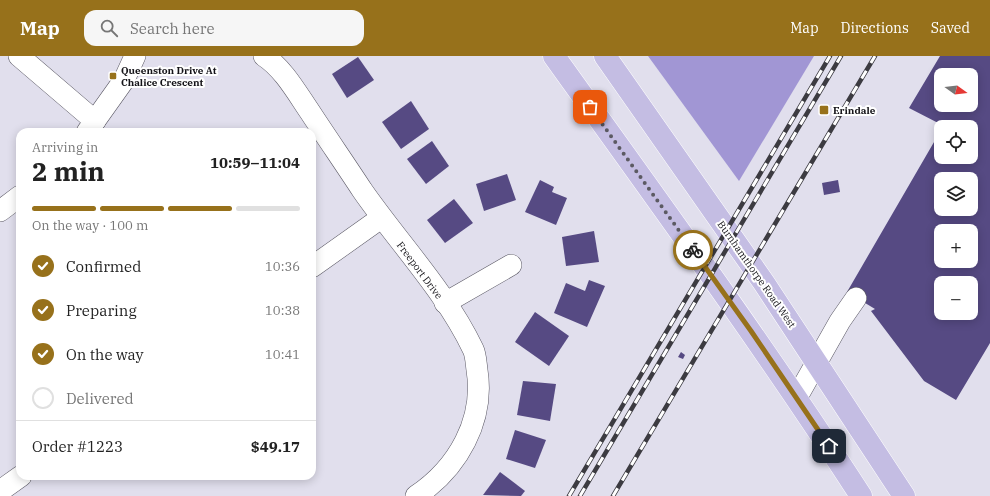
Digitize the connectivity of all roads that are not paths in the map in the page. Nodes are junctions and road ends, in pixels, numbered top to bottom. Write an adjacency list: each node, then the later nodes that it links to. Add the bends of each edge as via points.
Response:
1 (20, 56): 6 (street)
2 (135, 56): 6 (street, via 124,80)
3 (554, 56): 15 (main road)
4 (605, 56): 14 (main road, Burnhamthorpe Road West)
5 (270, 57): 9 (street, Freeport Drive)
6 (90, 127)
7 (16, 199): 8 (street)
8 (0, 210)
9 (381, 218): 10 (street); 13 (street, Freeport Drive)
10 (316, 264)
11 (511, 265): 13 (street)
12 (856, 298): 14 (street)
13 (446, 303): 18 (street, Freeport Drive, via 474,350 479,404 465,442 444,473)
14 (817, 362): 15 (street); 20 (main road, Burnhamthorpe Road West)
15 (797, 397): 19 (main road)
16 (16, 480): 17 (street)
17 (0, 491)
18 (416, 496)
19 (861, 496)
20 (904, 496)

